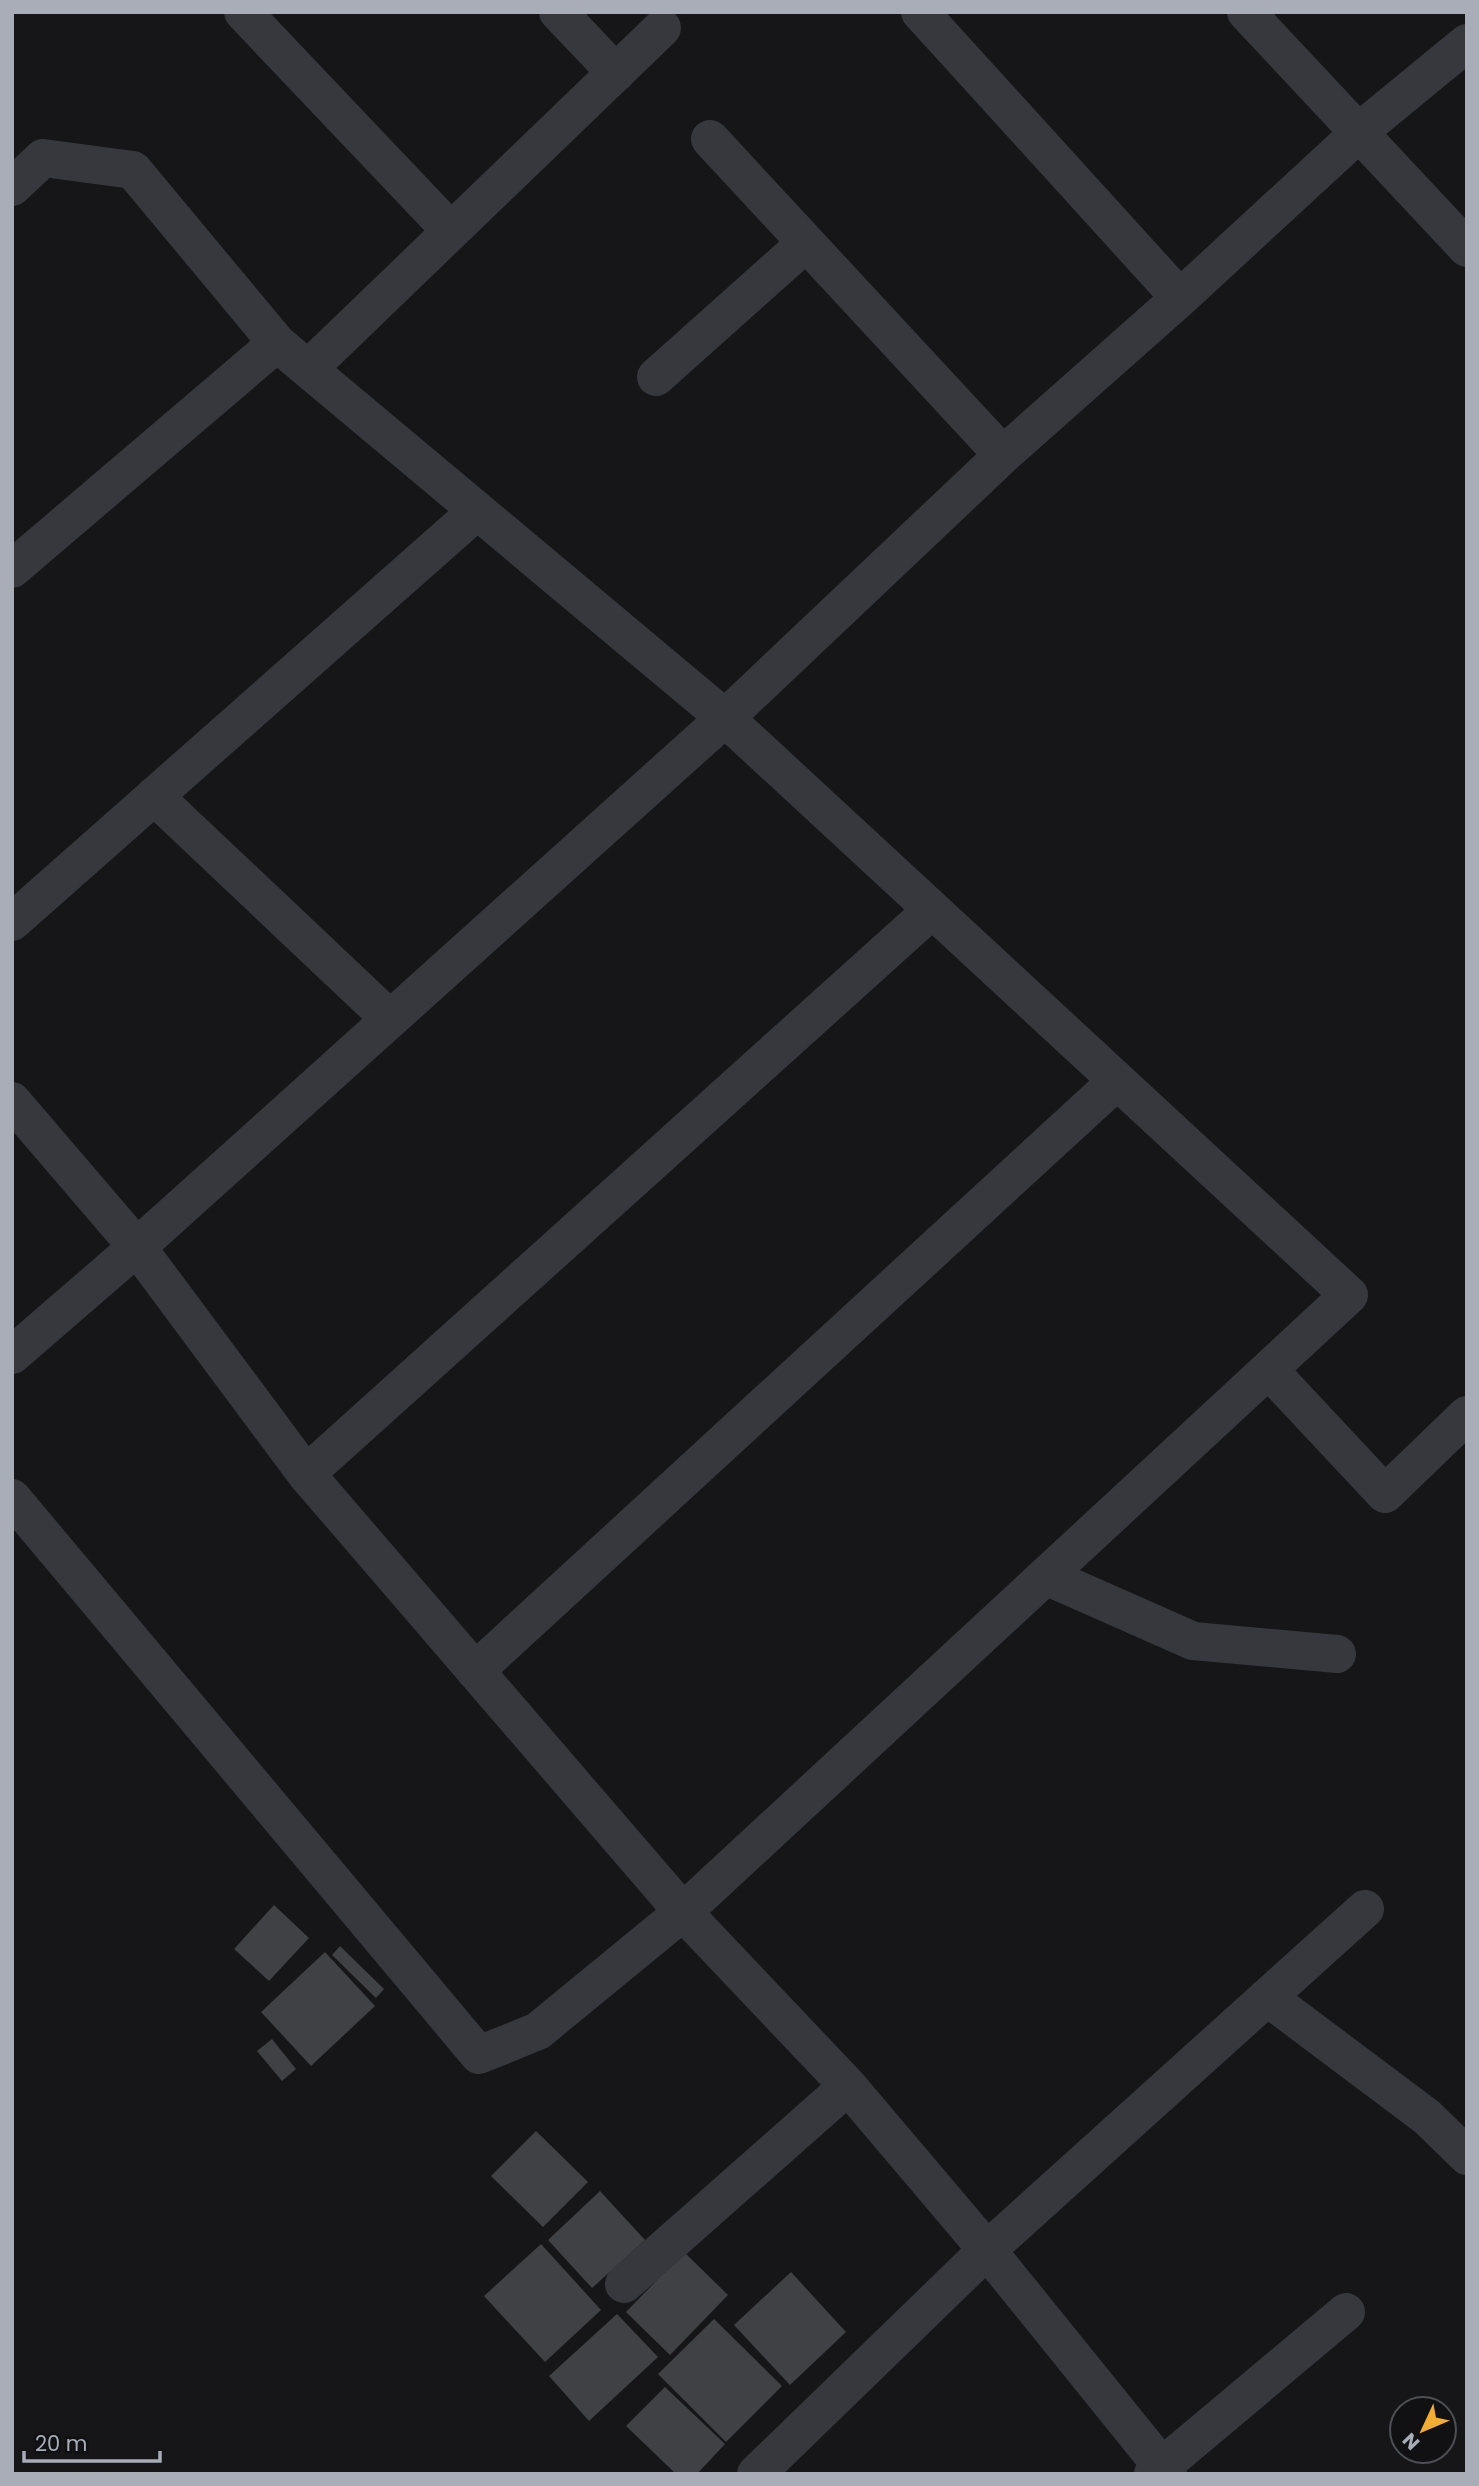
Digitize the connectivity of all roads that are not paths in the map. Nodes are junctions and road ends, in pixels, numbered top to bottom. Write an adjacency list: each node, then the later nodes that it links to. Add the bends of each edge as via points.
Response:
1 (243, 12): 11 (street)
2 (558, 12): 7 (street)
3 (920, 12): 14 (street)
4 (1245, 12): 8 (street)
5 (663, 28): 7 (street)
6 (1467, 43): 8 (street)
7 (616, 73): 11 (street)
8 (1359, 133): 13 (street); 14 (street)
9 (710, 139): 12 (street)
10 (12, 187): 15 (street, via 43,158 134,170)
11 (451, 231): 16 (street)
12 (806, 243): 17 (street); 18 (street)
13 (1467, 248)
14 (1180, 298): 18 (street)
15 (277, 343): 16 (street); 20 (street)
16 (308, 369): 19 (street)
17 (656, 377)
18 (1003, 455): 21 (street)
19 (477, 511): 21 (street); 22 (street)
20 (12, 569)
21 (725, 718): 23 (street); 25 (street)
22 (154, 796): 24 (street); 25 (street)
23 (932, 910): 26 (street); 32 (street)
24 (12, 922)
25 (390, 1019): 28 (street)
26 (1117, 1081): 30 (street, via 1349,1295); 36 (street)
27 (12, 1101): 28 (street)
28 (136, 1247): 29 (street); 32 (street)
29 (12, 1355)
30 (1269, 1370): 31 (street, via 1385,1494); 34 (street)
31 (1467, 1415)
32 (306, 1474): 36 (street)
33 (12, 1498): 38 (street, via 479,2056 538,2031)
34 (1046, 1576): 35 (street, via 1193,1641); 38 (street)
35 (1337, 1654)
36 (475, 1671): 38 (street)
37 (1365, 1909): 39 (street)
38 (683, 1912): 40 (street)
39 (1267, 1997): 41 (street, via 1427,2117); 42 (street)
40 (848, 2085): 42 (street); 43 (street)
41 (1467, 2156)
42 (987, 2250): 45 (street); 46 (street)
43 (624, 2284)
44 (1346, 2312): 45 (street)
45 (1161, 2471)
46 (756, 2474)

